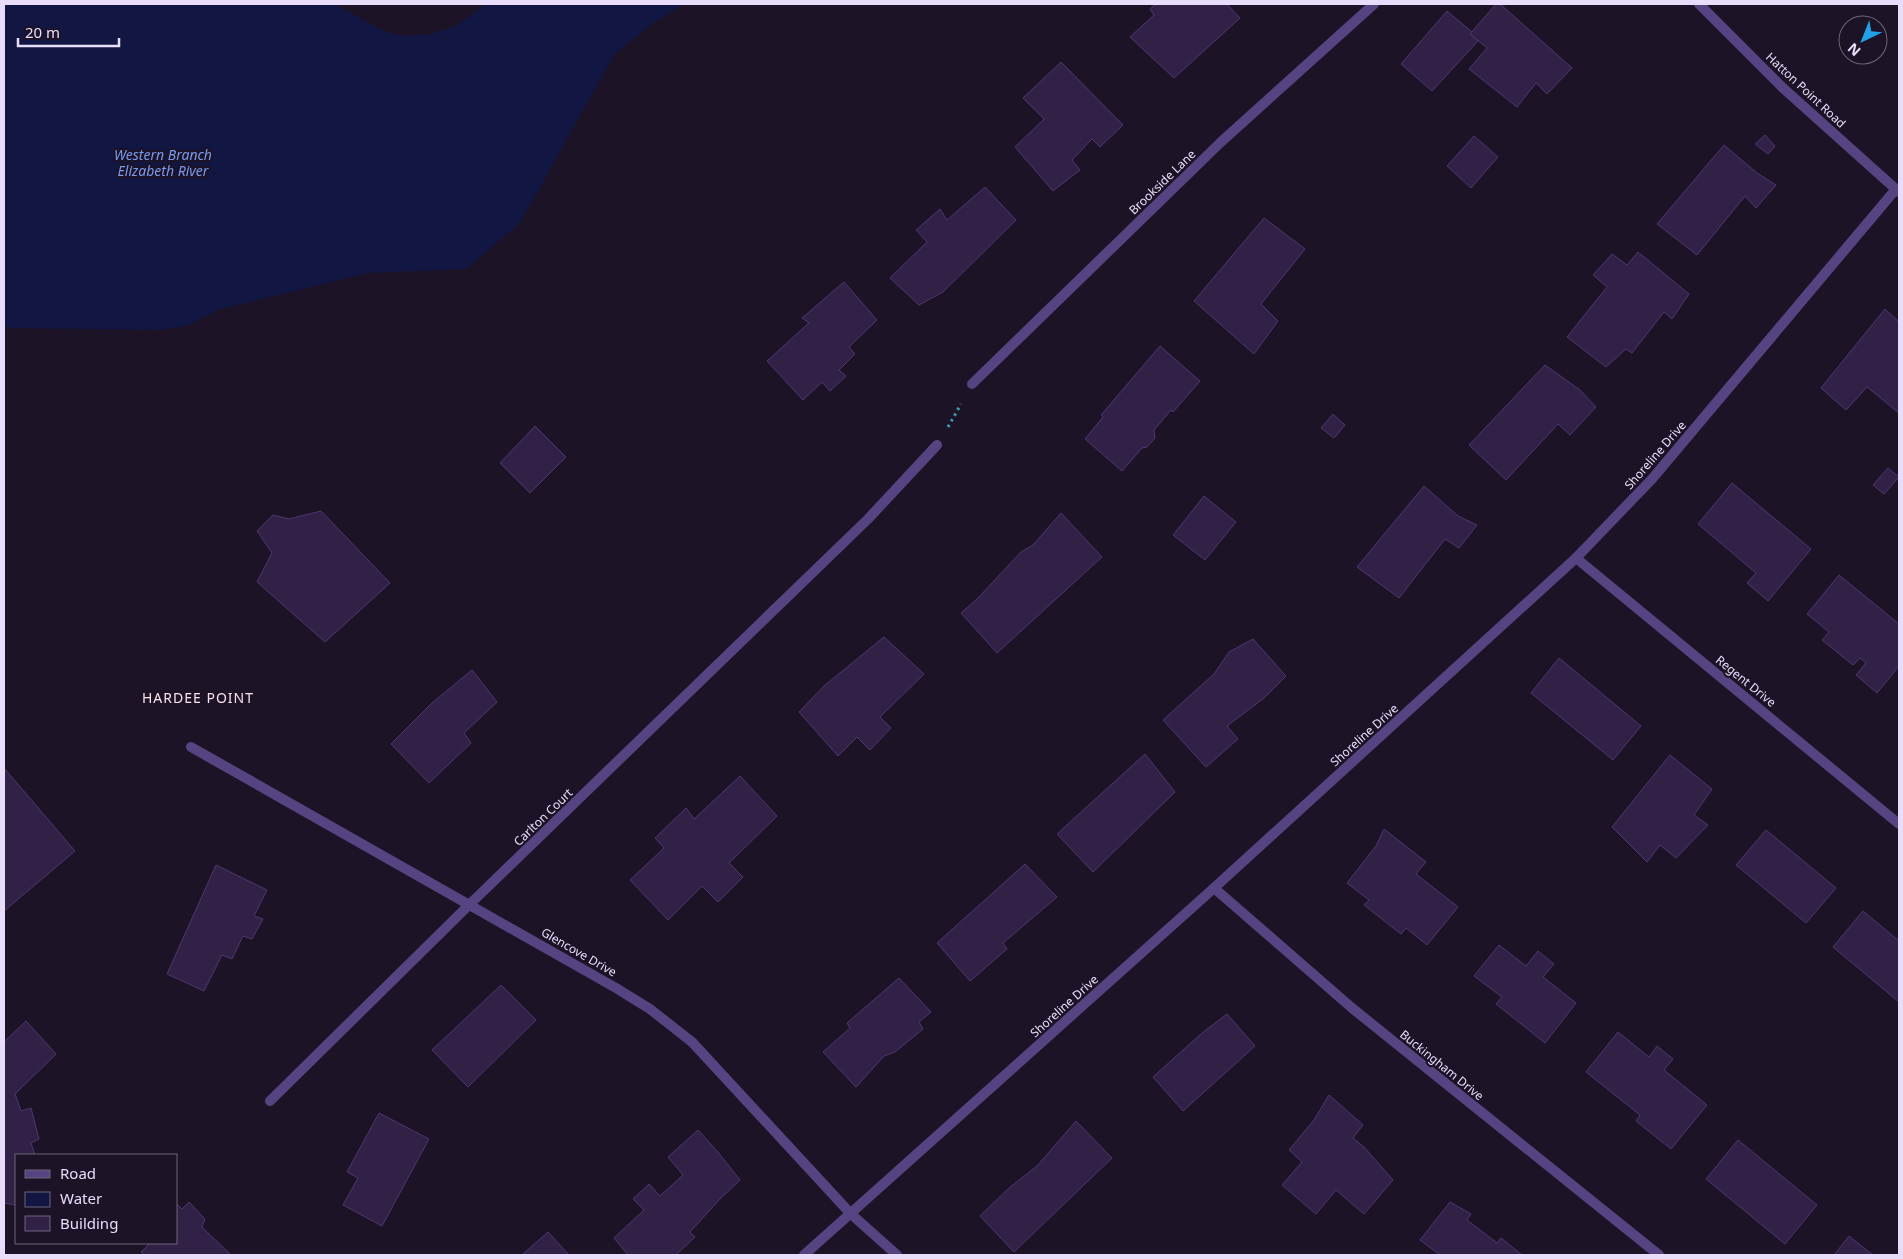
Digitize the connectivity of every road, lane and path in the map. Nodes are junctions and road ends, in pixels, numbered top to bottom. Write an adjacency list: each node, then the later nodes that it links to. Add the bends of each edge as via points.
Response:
1 (1374, 4): 4 (street, Brookside Lane, via 1221,142)
2 (1699, 4): 3 (street, Hatton Point Road, via 1783,88)
3 (1898, 190): 6 (street, Shoreline Drive, via 1652,479)
4 (972, 384): 5 (path)
5 (937, 445): 10 (street, Carlton Court, via 868,519)
6 (1576, 558): 8 (street, Regent Drive); 9 (street, Shoreline Drive)
7 (191, 747): 10 (street, Glencove Drive)
8 (1899, 824)
9 (1214, 888): 12 (street, Shoreline Drive); 15 (street, Buckingham Drive, via 1352,1008)
10 (470, 904): 11 (street, Carlton Court); 12 (street, Glencove Drive, via 650,1009 692,1042)
11 (270, 1101)
12 (851, 1214): 13 (street, Shoreline Drive); 14 (street, Glencove Drive)
13 (804, 1255)
14 (897, 1255)
15 (1659, 1255)

